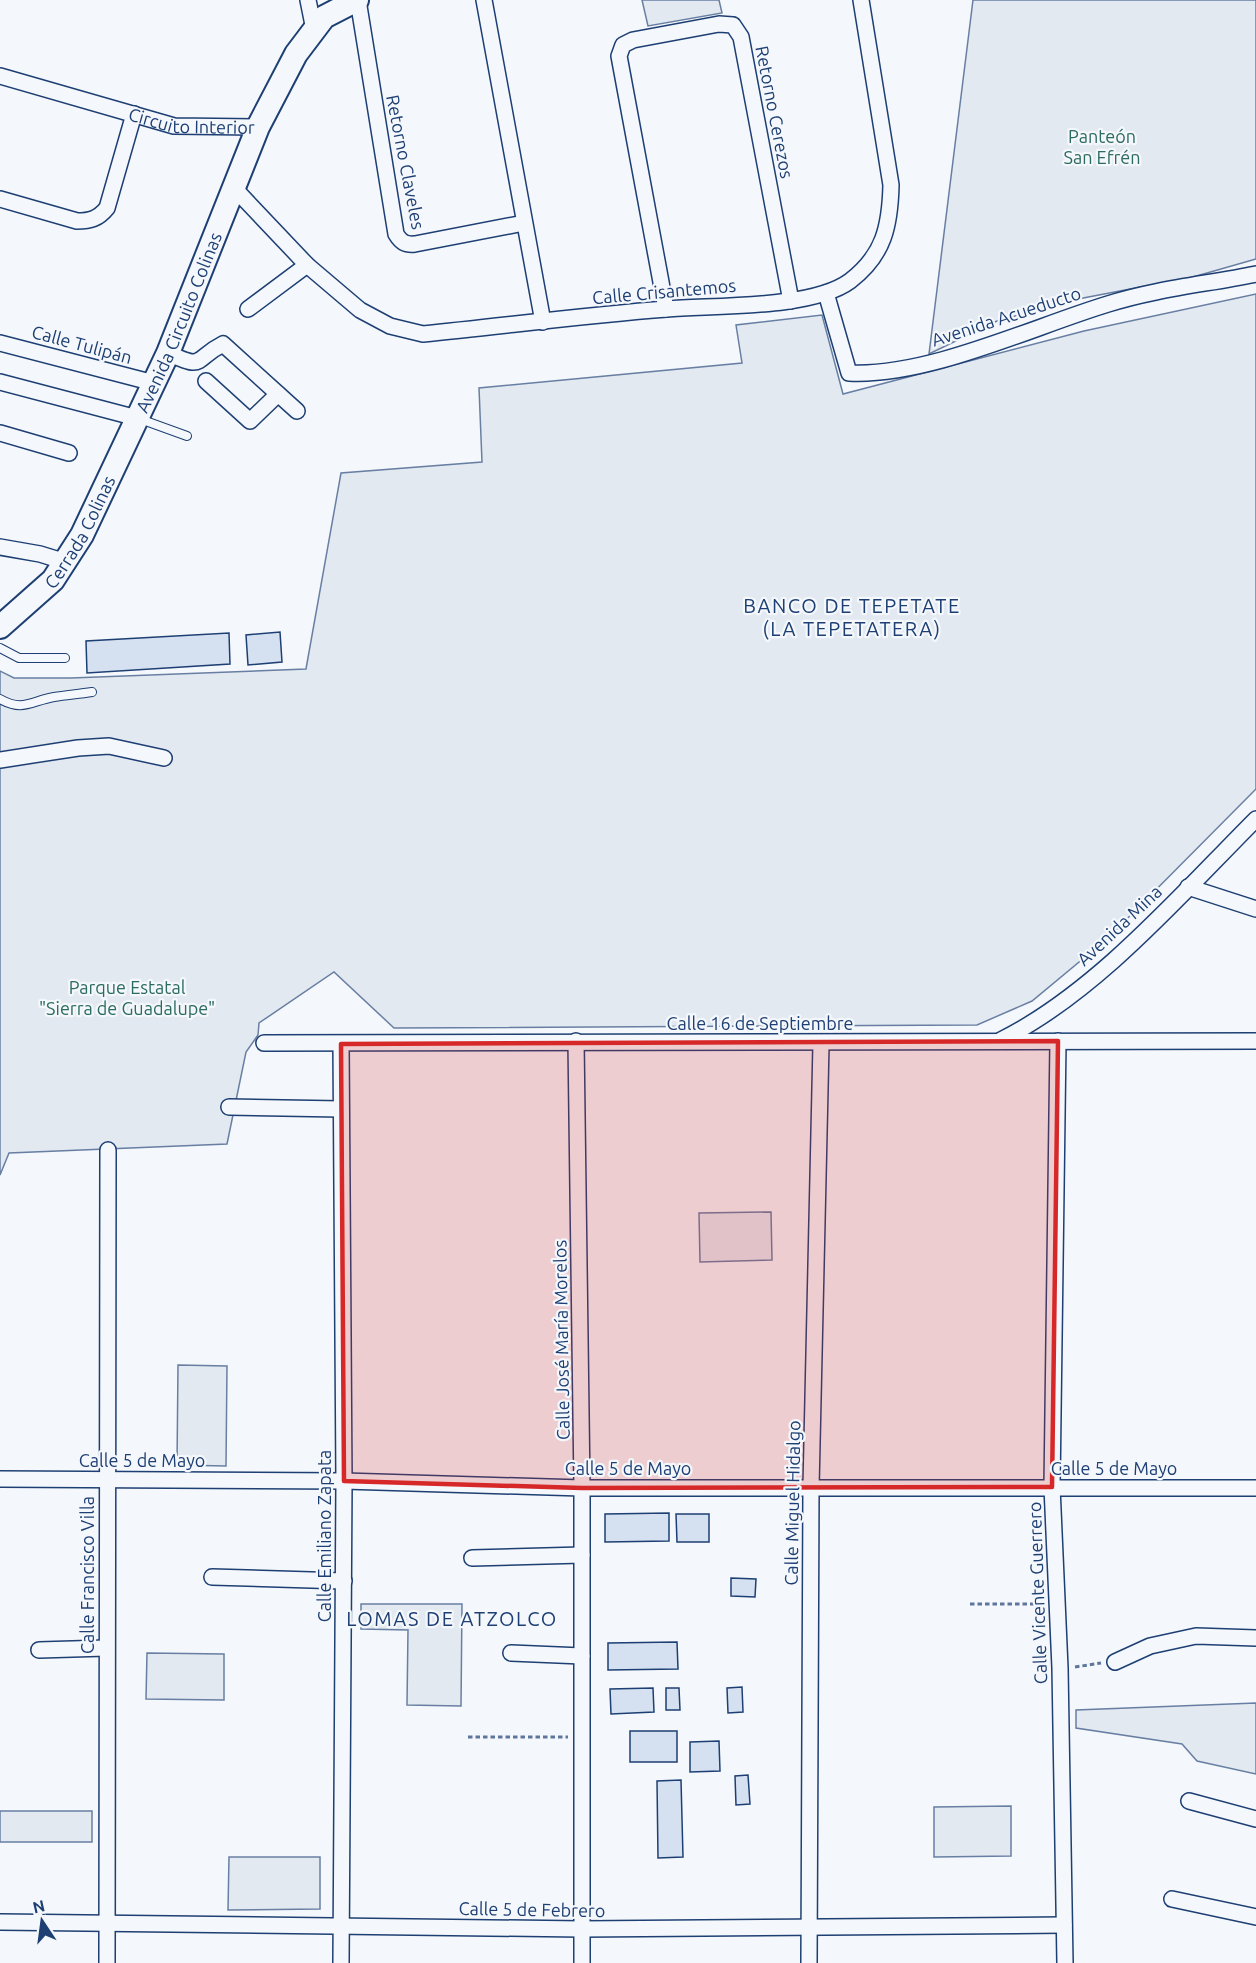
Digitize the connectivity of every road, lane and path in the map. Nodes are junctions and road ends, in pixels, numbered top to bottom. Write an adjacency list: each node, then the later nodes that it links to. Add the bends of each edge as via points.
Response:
1 (308, 0): 5 (street)
2 (357, 0): 5 (main road, Circuito Interior, via 324,17); 11 (street, Retorno Claveles, via 400,240 415,244)
3 (484, 0): 11 (street)
4 (861, 0): 14 (street, Calle Crisantemos, via 891,185 890,214 885,237 868,265 848,282)
5 (314, 30): 8 (main road, Circuito Interior, via 296,54)
6 (0, 76): 7 (street, Circuito Interior)
7 (134, 114): 8 (street, Circuito Interior, via 174,126); 10 (street, via 106,208 100,216 77,221)
8 (258, 127): 9 (main road, Avenida Circuito Colinas)
9 (235, 189): 12 (street, Calle Crisantemos); 20 (main road, Avenida Circuito Colinas)
10 (0, 199)
11 (524, 222): 18 (street)
12 (307, 265): 16 (street); 18 (street, Calle Crisantemos, via 360,310 390,326 423,334)
13 (1256, 274): 14 (street, Avenida Acueducto, via 1110,303 957,355 873,374 849,373)
14 (826, 293): 15 (street, Calle Crisantemos)
15 (790, 301): 17 (street, Calle Crisantemos); 17 (street, Retorno Cerezos, via 741,37 733,25 719,24 633,40 623,45 619,56)
16 (248, 309)
17 (666, 309): 18 (street, Calle Crisantemos)
18 (543, 322)
19 (0, 343): 23 (street, Calle Tulipán)
20 (168, 353): 23 (main road, Avenida Circuito Colinas); 24 (street, via 191,364 202,362 223,344)
21 (206, 381): 24 (street, via 250,421)
22 (0, 382): 26 (street, Avenida Circuito Colinas)
23 (154, 383): 26 (main road, Avenida Circuito Colinas)
24 (279, 394): 25 (street)
25 (297, 411)
26 (137, 418): 28 (lane); 31 (main road, Cerrada Colinas)
27 (0, 434): 29 (street)
28 (187, 436)
29 (69, 453)
30 (0, 548): 31 (street)
31 (66, 562): 32 (main road, Cerrada Colinas, via 53,580)
32 (0, 627)
33 (0, 648): 34 (lane, via 19,658)
34 (65, 658)
35 (92, 692): 36 (lane, via 52,697 27,706)
36 (0, 699)
37 (164, 758): 38 (street, via 109,746)
38 (0, 760)
39 (1256, 819): 40 (street, Avenida Mina)
40 (1188, 887): 41 (street); 45 (street, Avenida Mina, via 1103,969 1034,1023)
41 (1256, 909)
42 (576, 1041): 47 (street, Calle 16 de Septiembre); 48 (street, Calle 16 de Septiembre); 56 (street, Calle José María Morelos)
43 (1058, 1041): 44 (street, Calle 16 de Septiembre); 45 (street, Calle 16 de Septiembre); 57 (street, Calle Vicente Guerrero)
44 (1256, 1041)
45 (995, 1042): 48 (street, Calle 16 de Septiembre)
46 (264, 1043): 47 (street, Calle 16 de Septiembre)
47 (340, 1044): 50 (street, Calle Emiliano Zapata)
48 (821, 1044): 55 (street, Calle Miguel Hidalgo)
49 (229, 1107): 50 (street)
50 (340, 1108): 54 (street, Calle Emiliano Zapata)
51 (108, 1150): 53 (street, Calle Francisco Villa)
52 (0, 1479): 53 (street, Calle 5 de Mayo)
53 (107, 1479): 54 (street, Calle 5 de Mayo); 66 (street, Calle Francisco Villa)
54 (345, 1481): 56 (street, Calle 5 de Mayo); 62 (street, Calle Emiliano Zapata)
55 (811, 1487): 56 (street, Calle 5 de Mayo); 57 (street, Calle 5 de Mayo); 82 (street, Calle Miguel Hidalgo)
56 (582, 1488): 59 (street, Calle José María Morelos)
57 (1052, 1488): 58 (street, Calle 5 de Mayo); 64 (street, Calle Vicente Guerrero)
58 (1256, 1488)
59 (582, 1555): 60 (street); 69 (street, Calle José María Morelos)
60 (472, 1558)
61 (212, 1577): 62 (street)
62 (344, 1581): 81 (street, Calle Emiliano Zapata)
63 (970, 1604): 64 (path)
64 (1057, 1604): 71 (street, Calle Vicente Guerrero)
65 (1256, 1638): 70 (street, via 1196,1636 1150,1646)
66 (106, 1648): 67 (street); 79 (street, Calle Francisco Villa)
67 (39, 1650)
68 (511, 1653): 69 (street)
69 (582, 1656): 73 (street, Calle José María Morelos)
70 (1115, 1662): 71 (path)
71 (1060, 1668): 80 (street, Calle Vicente Guerrero)
72 (468, 1737): 73 (path)
73 (582, 1737): 83 (street, Calle José María Morelos)
74 (1189, 1801): 75 (street)
75 (1256, 1819)
76 (1172, 1899): 77 (street)
77 (1256, 1917)
78 (0, 1922): 79 (street, Calle 5 de Febrero)
79 (108, 1924): 81 (street, Calle 5 de Febrero); 84 (street, Calle Francisco Villa)
80 (1064, 1925): 82 (street, Calle 5 de Febrero); 88 (street, Calle Vicente Guerrero)
81 (343, 1926): 83 (street, Calle 5 de Febrero); 85 (street, Calle Emiliano Zapata)
82 (808, 1928): 83 (street, Calle 5 de Febrero); 87 (street, Calle Miguel Hidalgo)
83 (582, 1929): 86 (street, Calle José María Morelos)
84 (107, 1963)
85 (341, 1963)
86 (582, 1963)
87 (809, 1963)
88 (1065, 1963)

